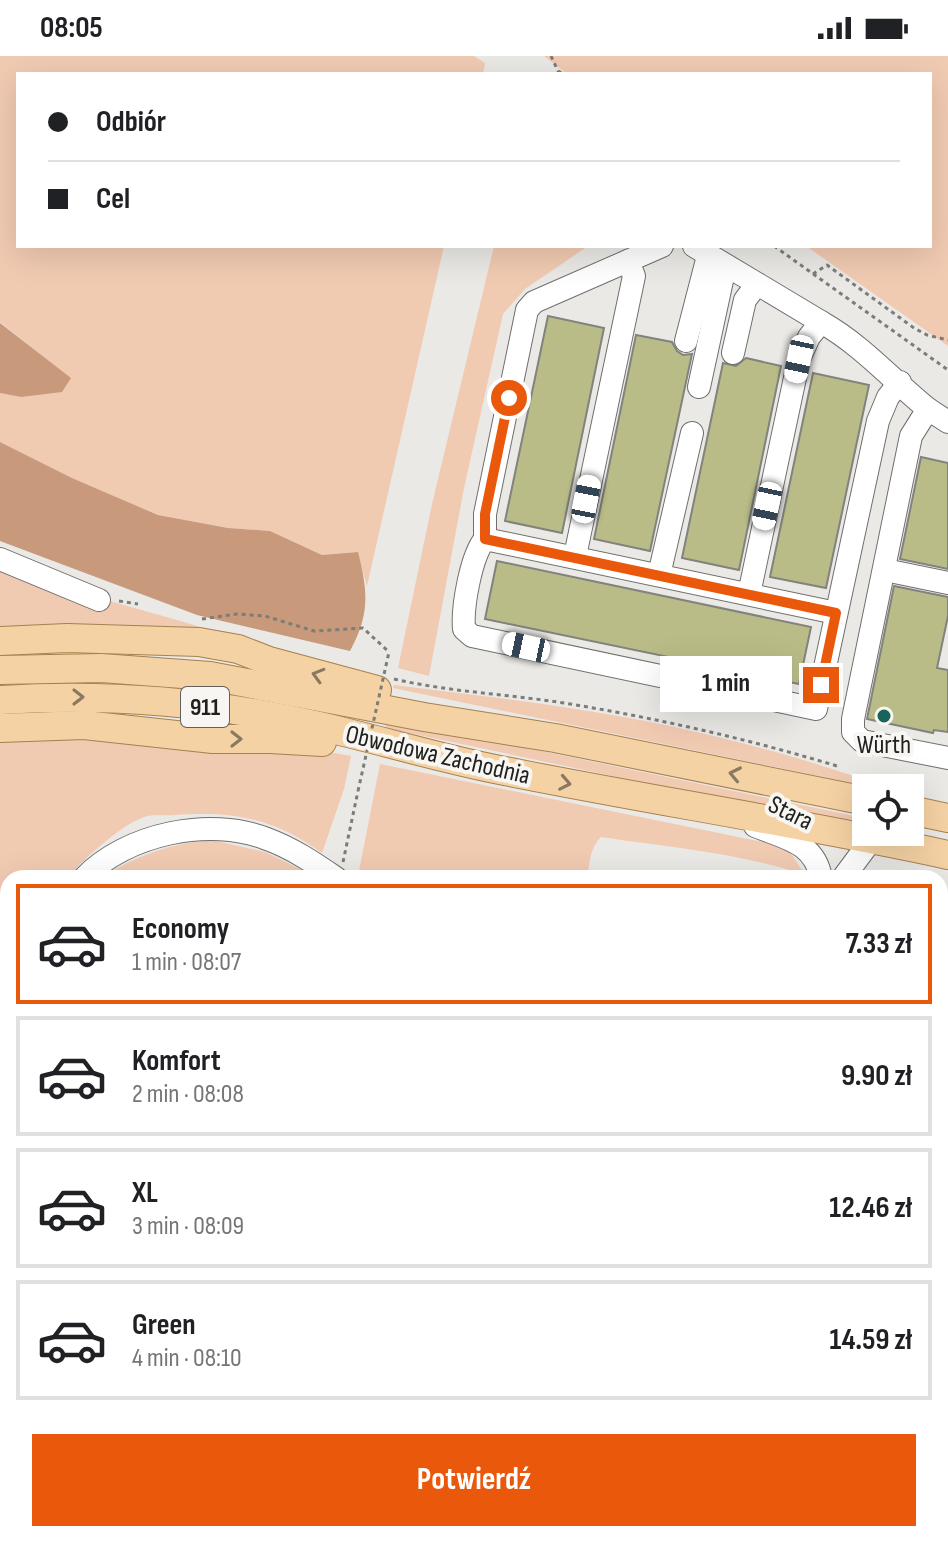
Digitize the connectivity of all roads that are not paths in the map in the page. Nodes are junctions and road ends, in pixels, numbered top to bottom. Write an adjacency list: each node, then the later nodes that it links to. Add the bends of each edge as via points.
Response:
1 (657, 248): 3 (street)
2 (701, 251): 4 (street); 7 (street)
3 (628, 261): 14 (street, via 534,302 527,310 485,514); 15 (street, via 634,276)
4 (729, 268): 5 (street); 10 (street)
5 (757, 284): 6 (street); 8 (street, via 745,300)
6 (821, 322): 9 (street); 20 (street, via 799,359)
7 (686, 341)
8 (733, 353)
9 (900, 382): 11 (street); 22 (street, via 878,421)
10 (699, 387)
11 (928, 409): 12 (street); 17 (street, via 911,436)
12 (948, 422)
13 (692, 433): 18 (street)
14 (485, 539): 15 (street); 22 (street, via 478,548 463,616 464,629 472,636 816,709)
15 (575, 556): 18 (street)
16 (0, 559): 21 (street)
17 (885, 570): 19 (street); 29 (street, via 853,732 862,741)
18 (659, 575): 20 (street)
19 (948, 583)
20 (749, 594): 22 (street)
21 (99, 600)
22 (836, 613)
23 (0, 641): 27 (main road, one-way to 23, via 238,649 67,638)
24 (0, 670): 27 (main road, Obwodowa Zachodnia / 911, via 101,668 210,676)
25 (0, 700): 28 (main road, Obwodowa Zachodnia / 911, one-way to 28, via 76,697 174,703 318,726)
26 (0, 728): 28 (main road, one-way to 28, via 84,725 213,739)
27 (555, 738): 30 (main road, Obwodowa Zachodnia / 911, one-way to 27)
28 (406, 748): 31 (main road, Obwodowa Zachodnia / 911, one-way to 31)
29 (948, 758)
30 (852, 798)
31 (721, 811): 35 (main road, Obwodowa Zachodnia / 911); 41 (street, Stara, via 801,844)
32 (924, 814): 33 (main road)
33 (948, 820): 34 (street)
34 (924, 822)
35 (852, 831)
36 (868, 846): 42 (street)
37 (916, 846): 38 (main road, 911)
38 (948, 855)
39 (96, 870): 40 (street, via 133,844 177,832 218,829 264,837)
40 (337, 870)
41 (818, 870)
42 (849, 870)

